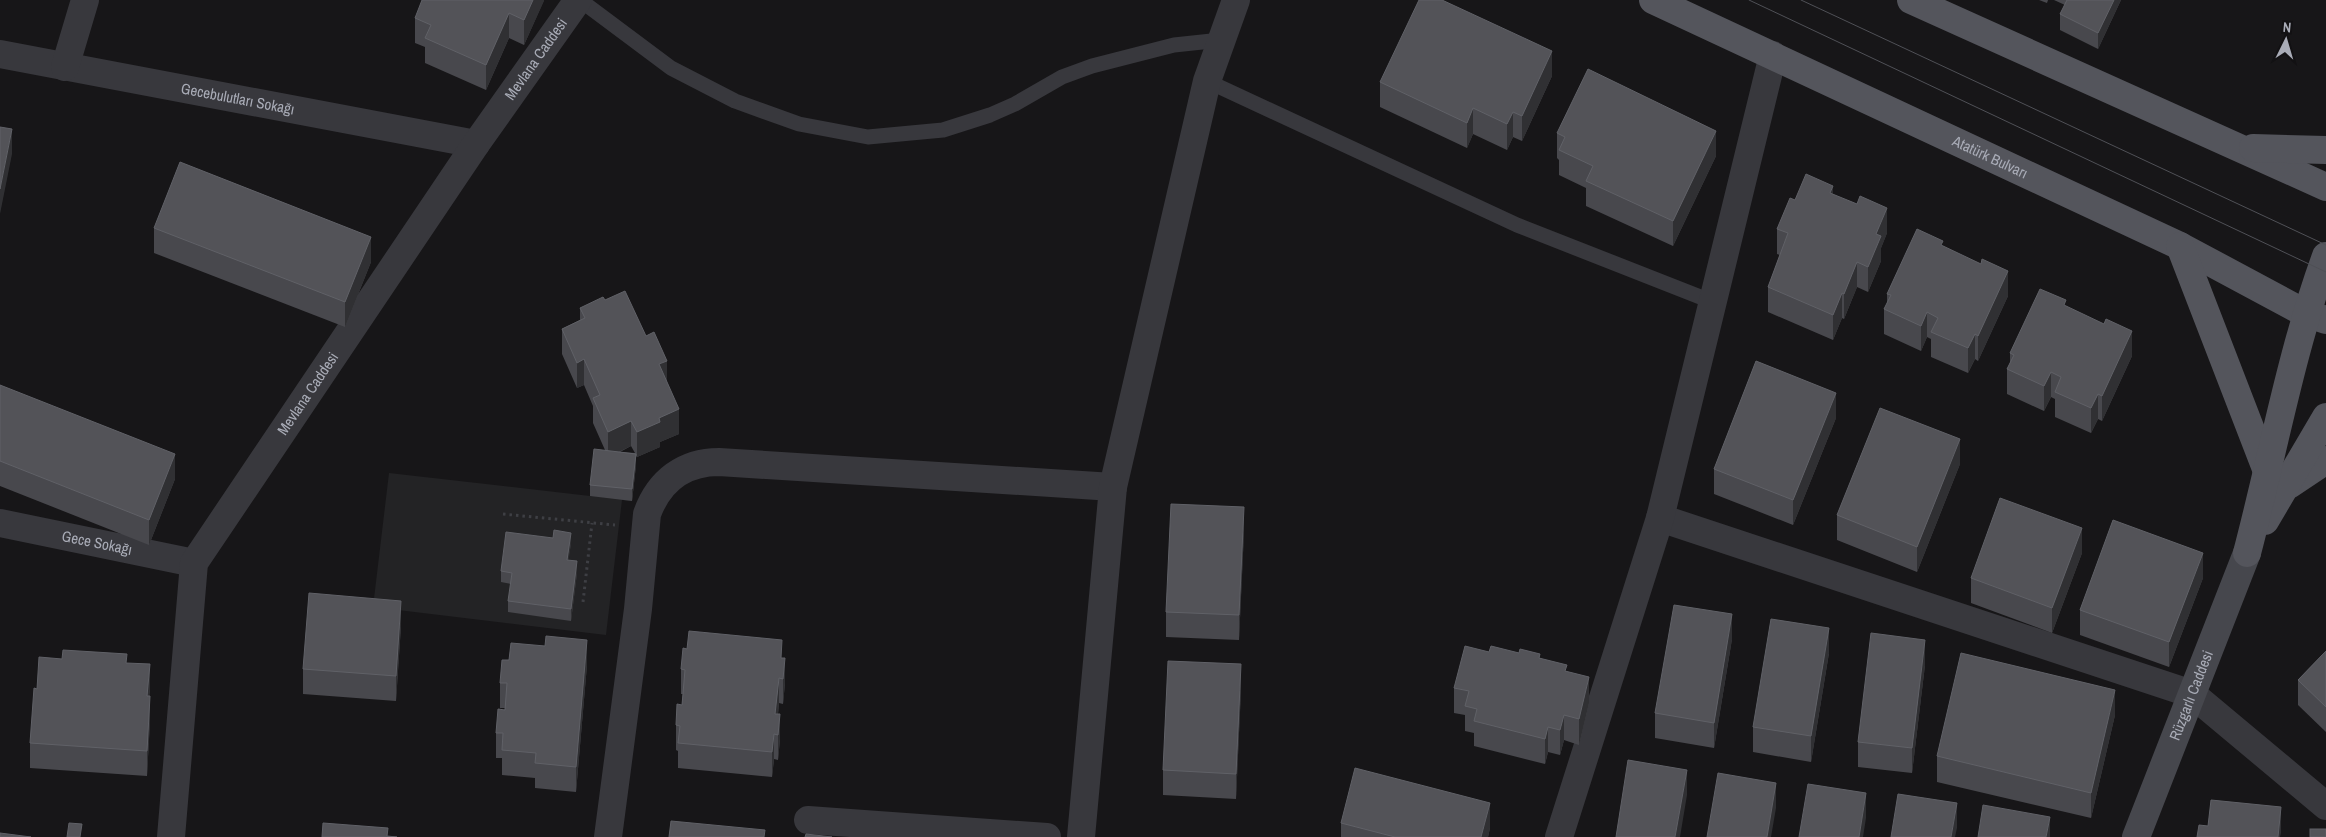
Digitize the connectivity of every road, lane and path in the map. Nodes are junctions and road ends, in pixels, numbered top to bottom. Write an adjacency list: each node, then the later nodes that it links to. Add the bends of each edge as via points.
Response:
1 (85, 0): 9 (street)
2 (579, 0): 6 (lane, via 671,68 735,101 799,124 868,136 943,130 990,115 1062,77 1092,66 1174,45); 11 (street, Mevlana Caddesi)
3 (1236, 0): 6 (street)
4 (1653, 0): 8 (main road, Atatürk Bulvarı)
5 (1911, 0): 12 (main road)
6 (1221, 40): 10 (street)
7 (0, 54): 9 (street, Gecebulutları Sokağı)
8 (1773, 55): 15 (main road, Atatürk Bulvarı); 17 (street)
9 (65, 67): 11 (street, Gecebulutları Sokağı)
10 (1207, 81): 17 (lane, via 1517,225); 22 (street)
11 (476, 144): 29 (street, Mevlana Caddesi)
12 (2239, 148): 13 (main road); 14 (main road)
13 (2326, 150)
14 (2326, 187)
15 (2180, 246): 18 (main road, Atatürk Bulvarı); 21 (main road)
16 (2326, 256): 18 (main road, Rüzgarlı Caddesi)
17 (1713, 302): 24 (street)
18 (2316, 317): 21 (main road, Rüzgarlı Caddesi)
19 (2326, 417): 21 (main road, Rüzgarlı Caddesi)
20 (2326, 460): 21 (main road)
21 (2276, 481): 28 (main road, Rüzgarlı Caddesi)
22 (1113, 487): 27 (street, via 705,462 675,474 661,486 650,506); 37 (street)
23 (503, 514): 25 (path)
24 (1660, 518): 31 (street); 38 (street)
25 (592, 523): 27 (path); 30 (path)
26 (0, 524): 29 (street, Gece Sokağı)
27 (645, 529): 35 (street)
28 (2247, 553): 31 (street, Rüzgarlı Caddesi)
29 (194, 563): 34 (street, Mevlana Caddesi)
30 (583, 602)
31 (2192, 694): 32 (street); 39 (street, Rüzgarlı Caddesi)
32 (2326, 806)
33 (808, 820): 36 (street)
34 (172, 837)
35 (608, 837)
36 (1047, 837)
37 (1081, 837)
38 (1559, 837)
39 (2136, 837)

